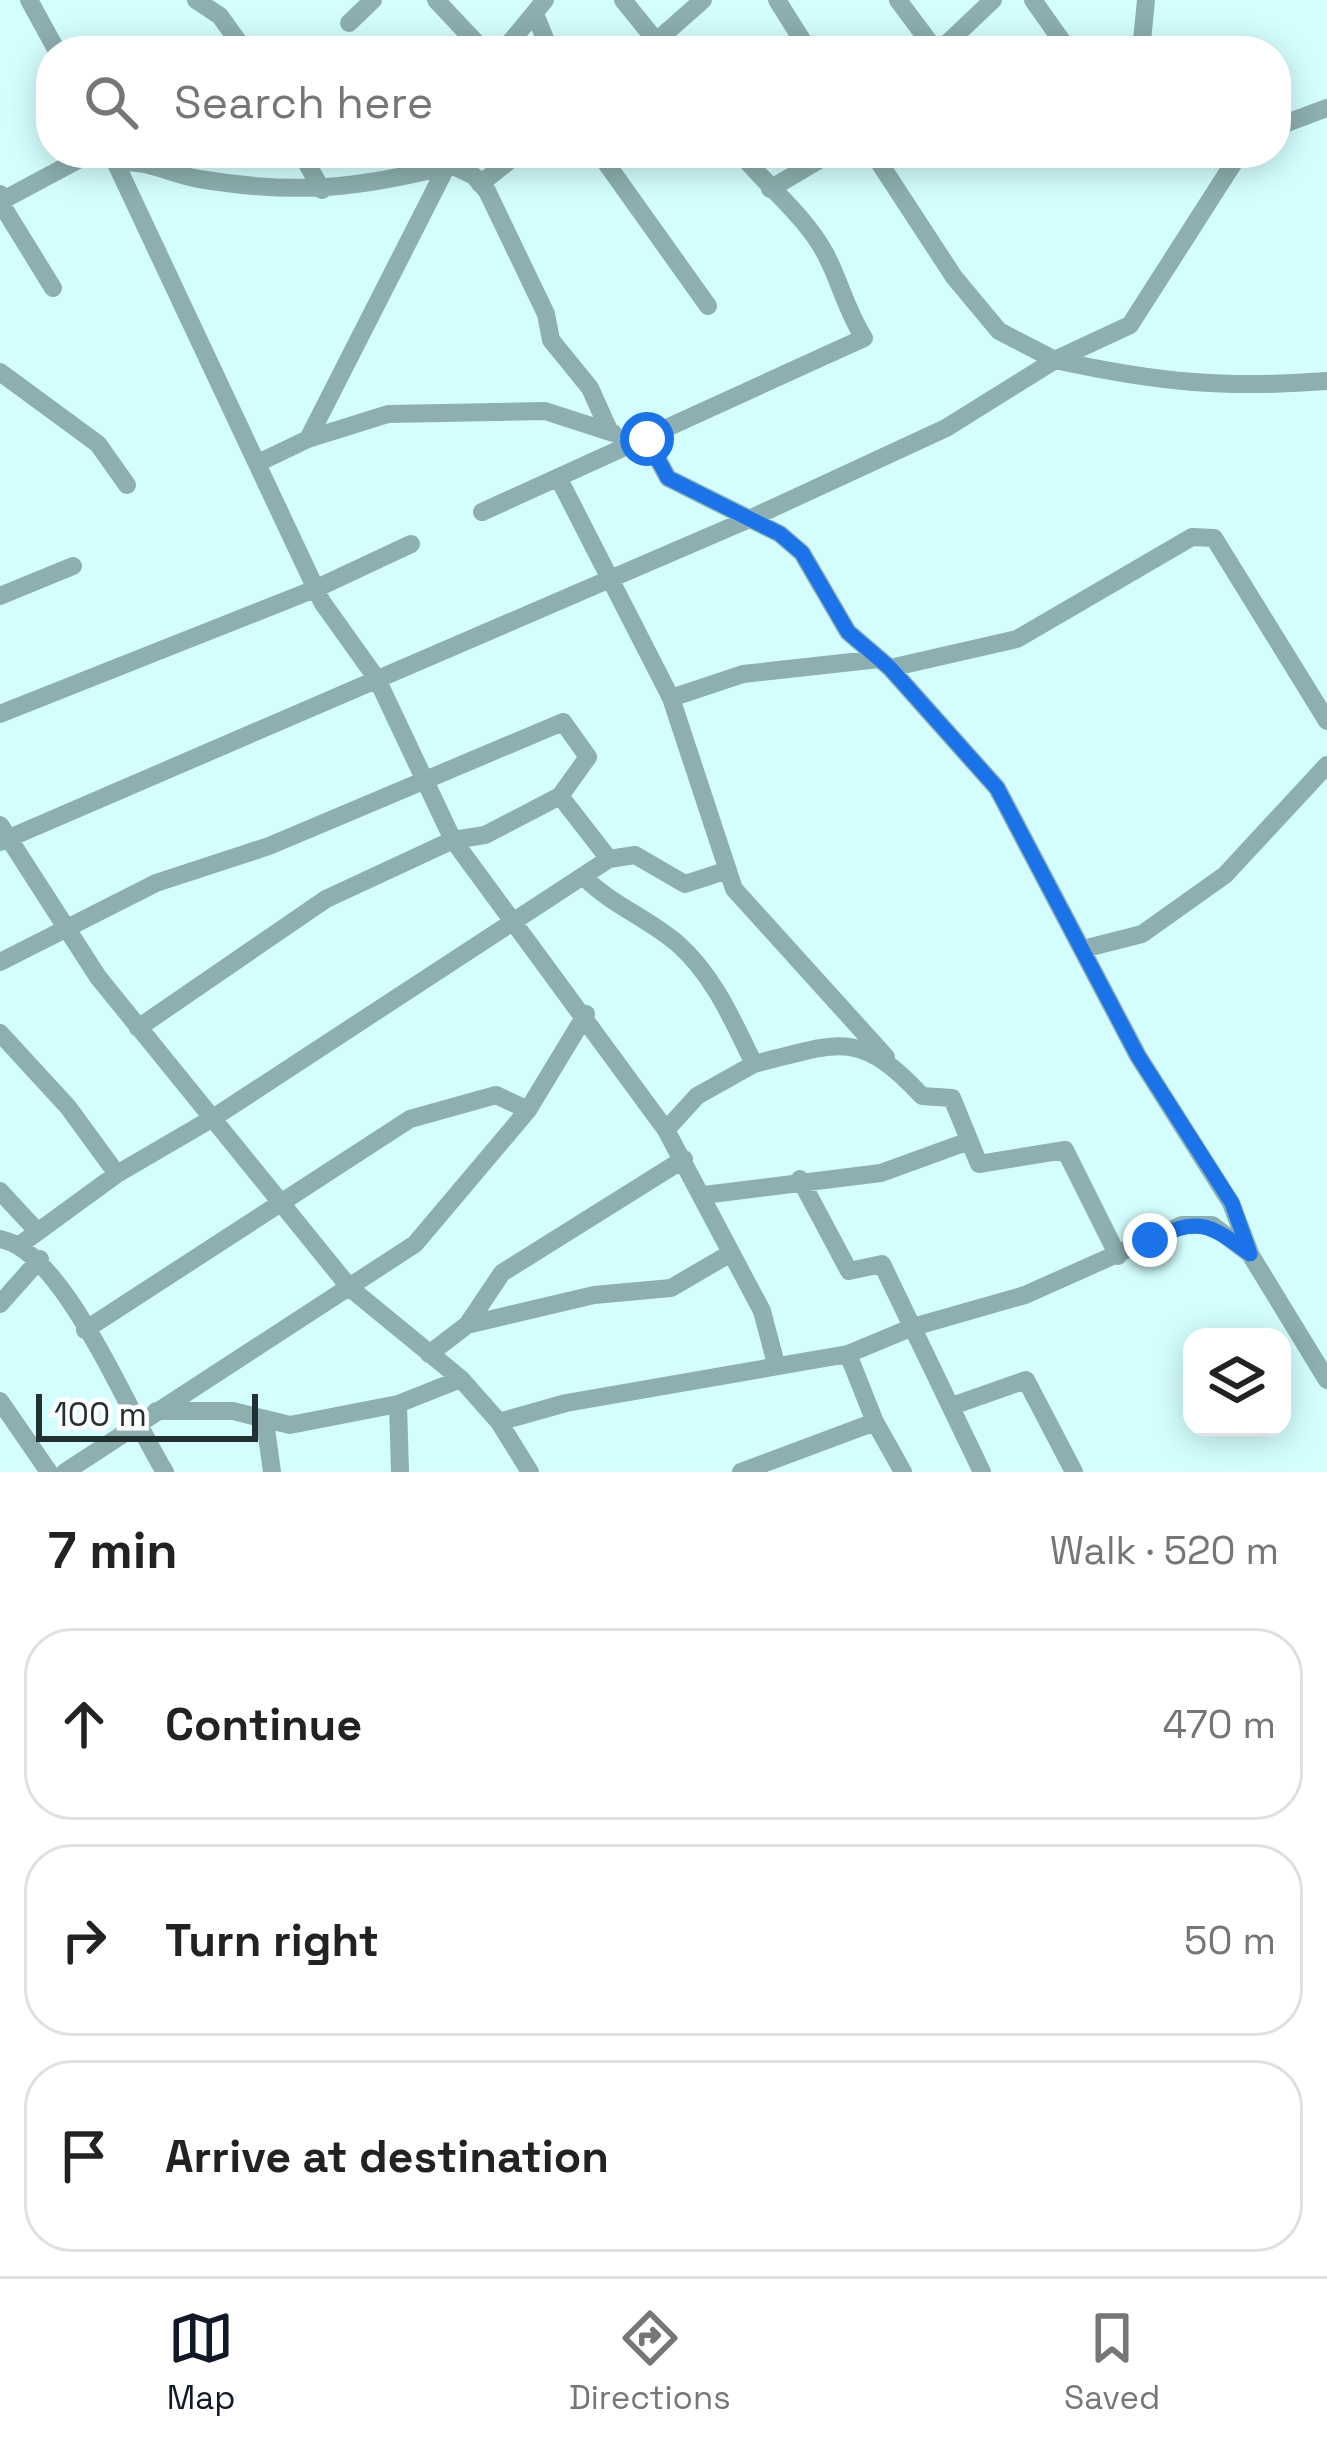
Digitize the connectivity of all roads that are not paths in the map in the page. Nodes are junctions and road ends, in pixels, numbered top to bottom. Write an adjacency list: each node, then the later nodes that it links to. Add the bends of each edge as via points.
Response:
1 (29, 0): 14 (street)
2 (196, 0): 15 (street)
3 (373, 0): 13 (street)
4 (436, 0): 16 (street)
5 (623, 0): 18 (street)
6 (703, 0): 19 (street)
7 (777, 0): 20 (street)
8 (898, 0): 21 (street)
9 (993, 0): 22 (street)
10 (1033, 0): 23 (street)
11 (1147, 0): 24 (street)
12 (540, 7): 17 (street)
13 (349, 23)
14 (49, 36)
15 (234, 36)
16 (470, 36)
17 (516, 36)
18 (647, 36)
19 (667, 36)
20 (799, 36)
21 (926, 36)
22 (953, 36)
23 (1058, 36)
24 (1143, 36)
25 (1327, 108): 26 (street)
26 (1291, 121)
27 (62, 168): 43 (street)
28 (119, 168): 53 (street)
29 (164, 168): 42 (street)
30 (310, 168): 42 (street)
31 (424, 168): 42 (street, via 364,188)
32 (446, 168): 50 (street)
33 (461, 168): 40 (street)
34 (500, 168): 40 (street)
35 (610, 168): 45 (street)
36 (752, 168): 41 (street)
37 (806, 168): 41 (street)
38 (883, 168): 46 (street, via 999,331)
39 (1230, 168): 46 (street, via 1130,326)
40 (480, 184): 49 (street, via 534,287 551,340 590,388)
41 (770, 189): 51 (street, via 828,256 863,338)
42 (322, 190)
43 (1, 199): 44 (street)
44 (53, 288)
45 (708, 306)
46 (1055, 360): 48 (street, via 1154,382 1230,388); 57 (street, via 946,428)
47 (0, 371): 55 (street, via 98,444)
48 (1327, 381)
49 (608, 428): 50 (street, via 544,411 388,413); 52 (street)
50 (308, 439): 53 (street)
51 (647, 439): 52 (street); 57 (street, via 668,478)
52 (626, 449): 54 (street)
53 (260, 462): 61 (street)
54 (560, 481): 56 (street); 60 (street)
55 (128, 485)
56 (482, 512)
57 (747, 520): 60 (street); 63 (street, via 802,553 848,632)
58 (411, 544): 61 (street)
59 (74, 566): 62 (street)
60 (609, 575): 64 (street); 65 (street)
61 (315, 589): 64 (street); 66 (street)
62 (0, 596)
63 (885, 663): 65 (street, via 743,674); 67 (street, via 1017,639 1192,537 1214,538); 78 (street, via 997,788)
64 (377, 679): 69 (street); 71 (street)
65 (671, 698): 74 (street)
66 (0, 714)
67 (1327, 721)
68 (1327, 765): 78 (street, via 1225,875 1142,934)
69 (427, 781): 70 (street, via 562,722 588,757); 72 (street); 77 (street)
70 (560, 796): 72 (street, via 485,835); 73 (street)
71 (3, 835): 77 (street)
72 (453, 840): 76 (street); 81 (street, via 326,899)
73 (609, 859): 74 (street, via 635,855 686,884); 75 (street)
74 (728, 869): 83 (street, via 734,889)
75 (585, 878): 76 (street); 84 (street, via 702,967)
76 (516, 921): 80 (street); 86 (street)
77 (65, 925): 79 (street); 81 (street)
78 (1083, 949): 98 (street, via 1138,1056 1232,1203)
79 (0, 962)
80 (586, 1014): 85 (street); 87 (street)
81 (138, 1028): 86 (street)
82 (0, 1033): 90 (street)
83 (886, 1057): 84 (street, via 838,1045); 88 (street, via 922,1096 952,1098)
84 (754, 1064): 87 (street, via 697,1096)
85 (528, 1110): 94 (street, via 496,1095 410,1119); 101 (street, via 415,1244)
86 (213, 1118): 90 (street); 94 (street)
87 (666, 1130): 89 (street)
88 (969, 1141): 91 (street, via 880,1173); 99 (street, via 979,1164 1065,1150)
89 (683, 1159): 93 (street); 103 (street, via 502,1273)
90 (117, 1174): 95 (street)
91 (800, 1179): 93 (street); 104 (street, via 849,1271 882,1264)
92 (0, 1191): 95 (street)
93 (704, 1195): 97 (street)
94 (282, 1203): 101 (street); 105 (street)
95 (30, 1238): 96 (street); 100 (street)
96 (0, 1239)
97 (731, 1252): 103 (street, via 671,1288 594,1295); 108 (street, via 762,1311)
98 (1250, 1254): 99 (street, via 1212,1226 1182,1225); 110 (street)
99 (1118, 1256): 104 (street, via 1025,1295)
100 (40, 1259): 102 (street); 105 (street)
101 (350, 1288): 106 (street); 114 (street)
102 (0, 1304)
103 (466, 1325): 106 (street)
104 (913, 1327): 107 (street); 112 (street)
105 (86, 1330): 118 (street)
106 (429, 1354): 109 (street)
107 (848, 1354): 108 (street); 117 (street)
108 (776, 1364): 116 (street)
109 (460, 1379): 111 (street); 116 (street)
110 (1327, 1380)
111 (398, 1404): 115 (street, via 290,1425); 123 (street)
112 (952, 1406): 127 (street); 128 (street, via 1026,1380)
113 (2, 1408): 119 (street)
114 (152, 1411): 115 (street, via 219,1410); 118 (street)
115 (266, 1420): 122 (street)
116 (499, 1422): 124 (street)
117 (875, 1422): 125 (street); 126 (street)
118 (135, 1424): 120 (street); 121 (street)
119 (49, 1472)
120 (64, 1472)
121 (165, 1472)
122 (272, 1472)
123 (400, 1472)
124 (530, 1472)
125 (741, 1472)
126 (903, 1472)
127 (982, 1472)
128 (1074, 1472)

